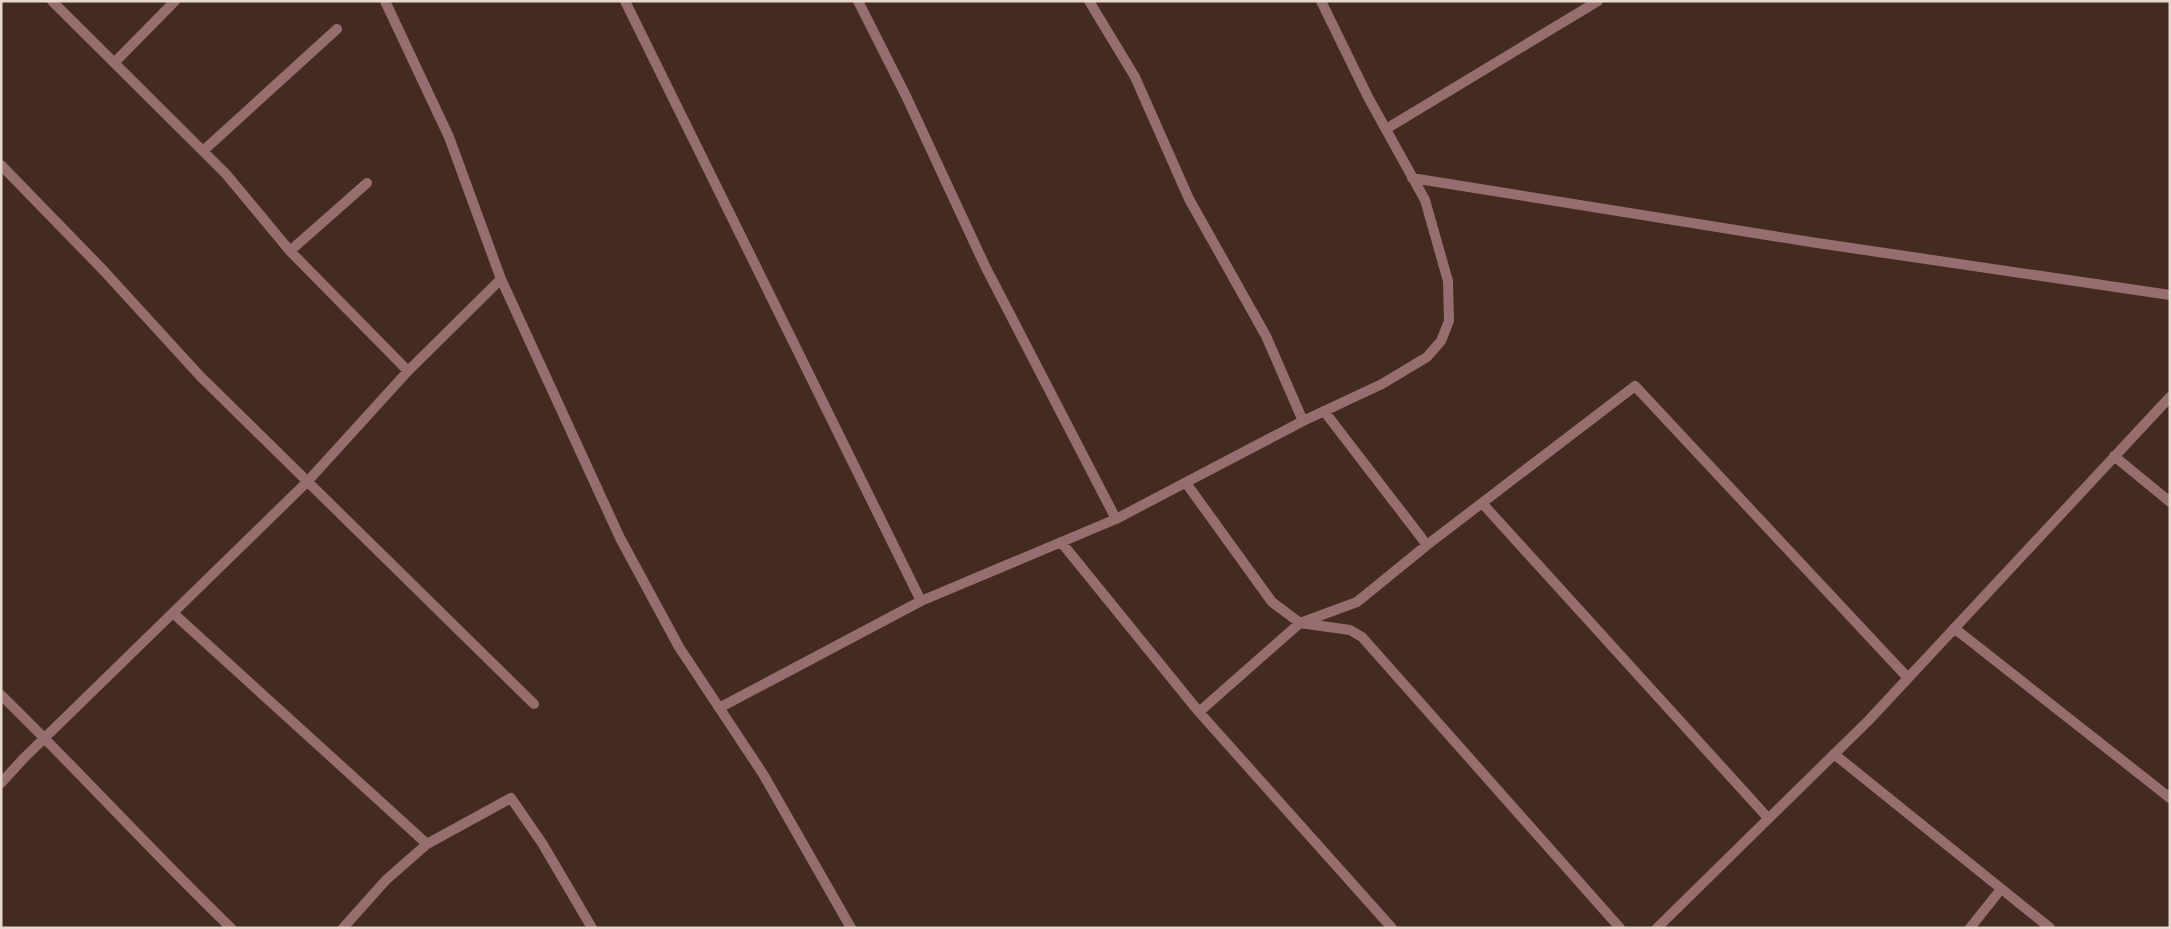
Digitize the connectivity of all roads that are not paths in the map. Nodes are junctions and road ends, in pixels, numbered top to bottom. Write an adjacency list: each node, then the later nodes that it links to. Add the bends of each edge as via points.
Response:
1 (52, 1): 10 (street)
2 (175, 1): 10 (street)
3 (385, 1): 17 (street, via 449,137)
4 (625, 1): 31 (street)
5 (858, 1): 28 (street, via 906,96 984,266)
6 (1090, 1): 22 (street, via 1135,77 1189,199 1266,336)
7 (1321, 1): 11 (street)
8 (1598, 1): 11 (street)
9 (337, 29): 12 (street)
10 (114, 63): 12 (street)
11 (1386, 129): 14 (street)
12 (203, 151): 16 (street)
13 (1, 165): 24 (street, via 200,376)
14 (1412, 178): 18 (street); 21 (street, via 1425,200 1448,281 1449,321 1441,341 1427,356 1382,384)
15 (367, 183): 16 (street)
16 (290, 250): 19 (street)
17 (501, 279): 19 (street); 38 (street, via 620,538 679,647)
18 (2170, 295)
19 (408, 371): 24 (street)
20 (2170, 397): 23 (street)
21 (1324, 411): 22 (street); 30 (street)
22 (1303, 421): 25 (street)
23 (2114, 456): 26 (street); 34 (street)
24 (307, 482): 32 (street); 37 (street)
25 (1186, 483): 28 (street); 33 (street, via 1272,602)
26 (2170, 502)
27 (1482, 503): 30 (street); 35 (street, via 1635,386); 44 (street)
28 (1116, 519): 29 (street)
29 (1061, 542): 31 (street); 39 (street)
30 (1427, 545): 33 (street, via 1357,602)
31 (921, 600): 38 (street)
32 (173, 613): 40 (street); 45 (street)
33 (1300, 623): 39 (street); 52 (street, via 1350,630 1362,637)
34 (1954, 628): 35 (street); 43 (street)
35 (1908, 678): 41 (street)
36 (1, 694): 40 (street)
37 (534, 704)
38 (719, 708): 50 (street, via 763,774)
39 (1199, 712): 51 (street)
40 (45, 738): 42 (street); 47 (street, via 173,873)
41 (1834, 754): 44 (street); 46 (street)
42 (1, 783)
43 (2170, 798)
44 (1768, 818): 53 (street)
45 (427, 844): 48 (street, via 386,880); 49 (street, via 511,798 542,843)
46 (2001, 889): 54 (street); 55 (street)
47 (231, 928)
48 (343, 928)
49 (592, 928)
50 (851, 928)
51 (1392, 928)
52 (1620, 928)
53 (1657, 928)
54 (1970, 928)
55 (2050, 928)

